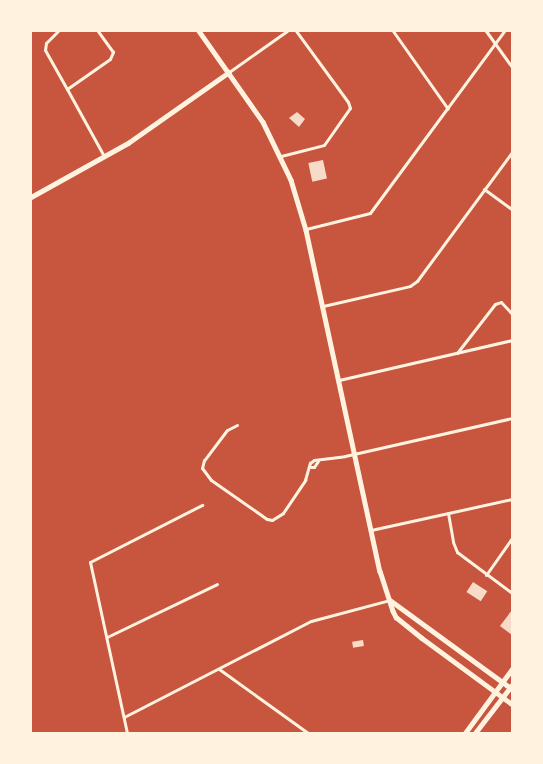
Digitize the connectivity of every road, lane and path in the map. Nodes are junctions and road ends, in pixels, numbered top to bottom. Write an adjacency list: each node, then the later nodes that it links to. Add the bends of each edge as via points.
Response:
1 (58, 31): 12 (street, via 46,43 45,50)
2 (98, 31): 12 (street, via 113,52 110,59)
3 (199, 31): 11 (street)
4 (287, 31): 11 (street)
5 (296, 31): 15 (street, via 350,108 324,145)
6 (393, 31): 13 (street)
7 (486, 31): 9 (street)
8 (504, 31): 9 (street)
9 (495, 44): 10 (street); 13 (street)
10 (512, 67)
11 (229, 72): 15 (street, via 263,122); 16 (street)
12 (67, 89): 16 (street)
13 (448, 109): 20 (street, via 370,213)
14 (512, 152): 17 (street)
15 (281, 156): 20 (street)
16 (104, 158): 18 (street)
17 (484, 189): 19 (street); 21 (street, via 417,281 410,286)
18 (31, 197)
19 (512, 208)
20 (306, 230): 21 (street)
21 (323, 306): 25 (street)
22 (512, 314): 24 (street, via 500,302 495,304)
23 (512, 340): 24 (street)
24 (457, 353): 25 (street)
25 (339, 380): 28 (street)
26 (512, 418): 28 (street)
27 (237, 425): 28 (street, via 227,430 204,460 202,468 211,480 268,519 283,513 311,467 310,463)
28 (356, 454): 32 (street)
29 (512, 499): 31 (street)
30 (202, 505): 38 (street, via 92,559 90,565)
31 (448, 513): 32 (street); 34 (street, via 457,552)
32 (371, 530): 37 (street)
33 (512, 538): 34 (street)
34 (486, 575): 36 (street)
35 (217, 584): 38 (street)
36 (512, 593)
37 (390, 600): 39 (street, via 311,621); 41 (street); 43 (street, via 396,617)
38 (107, 637): 46 (street)
39 (219, 669): 46 (street); 48 (street)
40 (512, 669): 41 (street)
41 (502, 682): 42 (street); 43 (street)
42 (511, 687): 44 (street)
43 (495, 692): 44 (street); 49 (street)
44 (502, 698): 45 (street); 50 (street)
45 (512, 704)
46 (124, 717): 47 (street)
47 (127, 733)
48 (308, 733)
49 (465, 733)
50 (475, 733)

